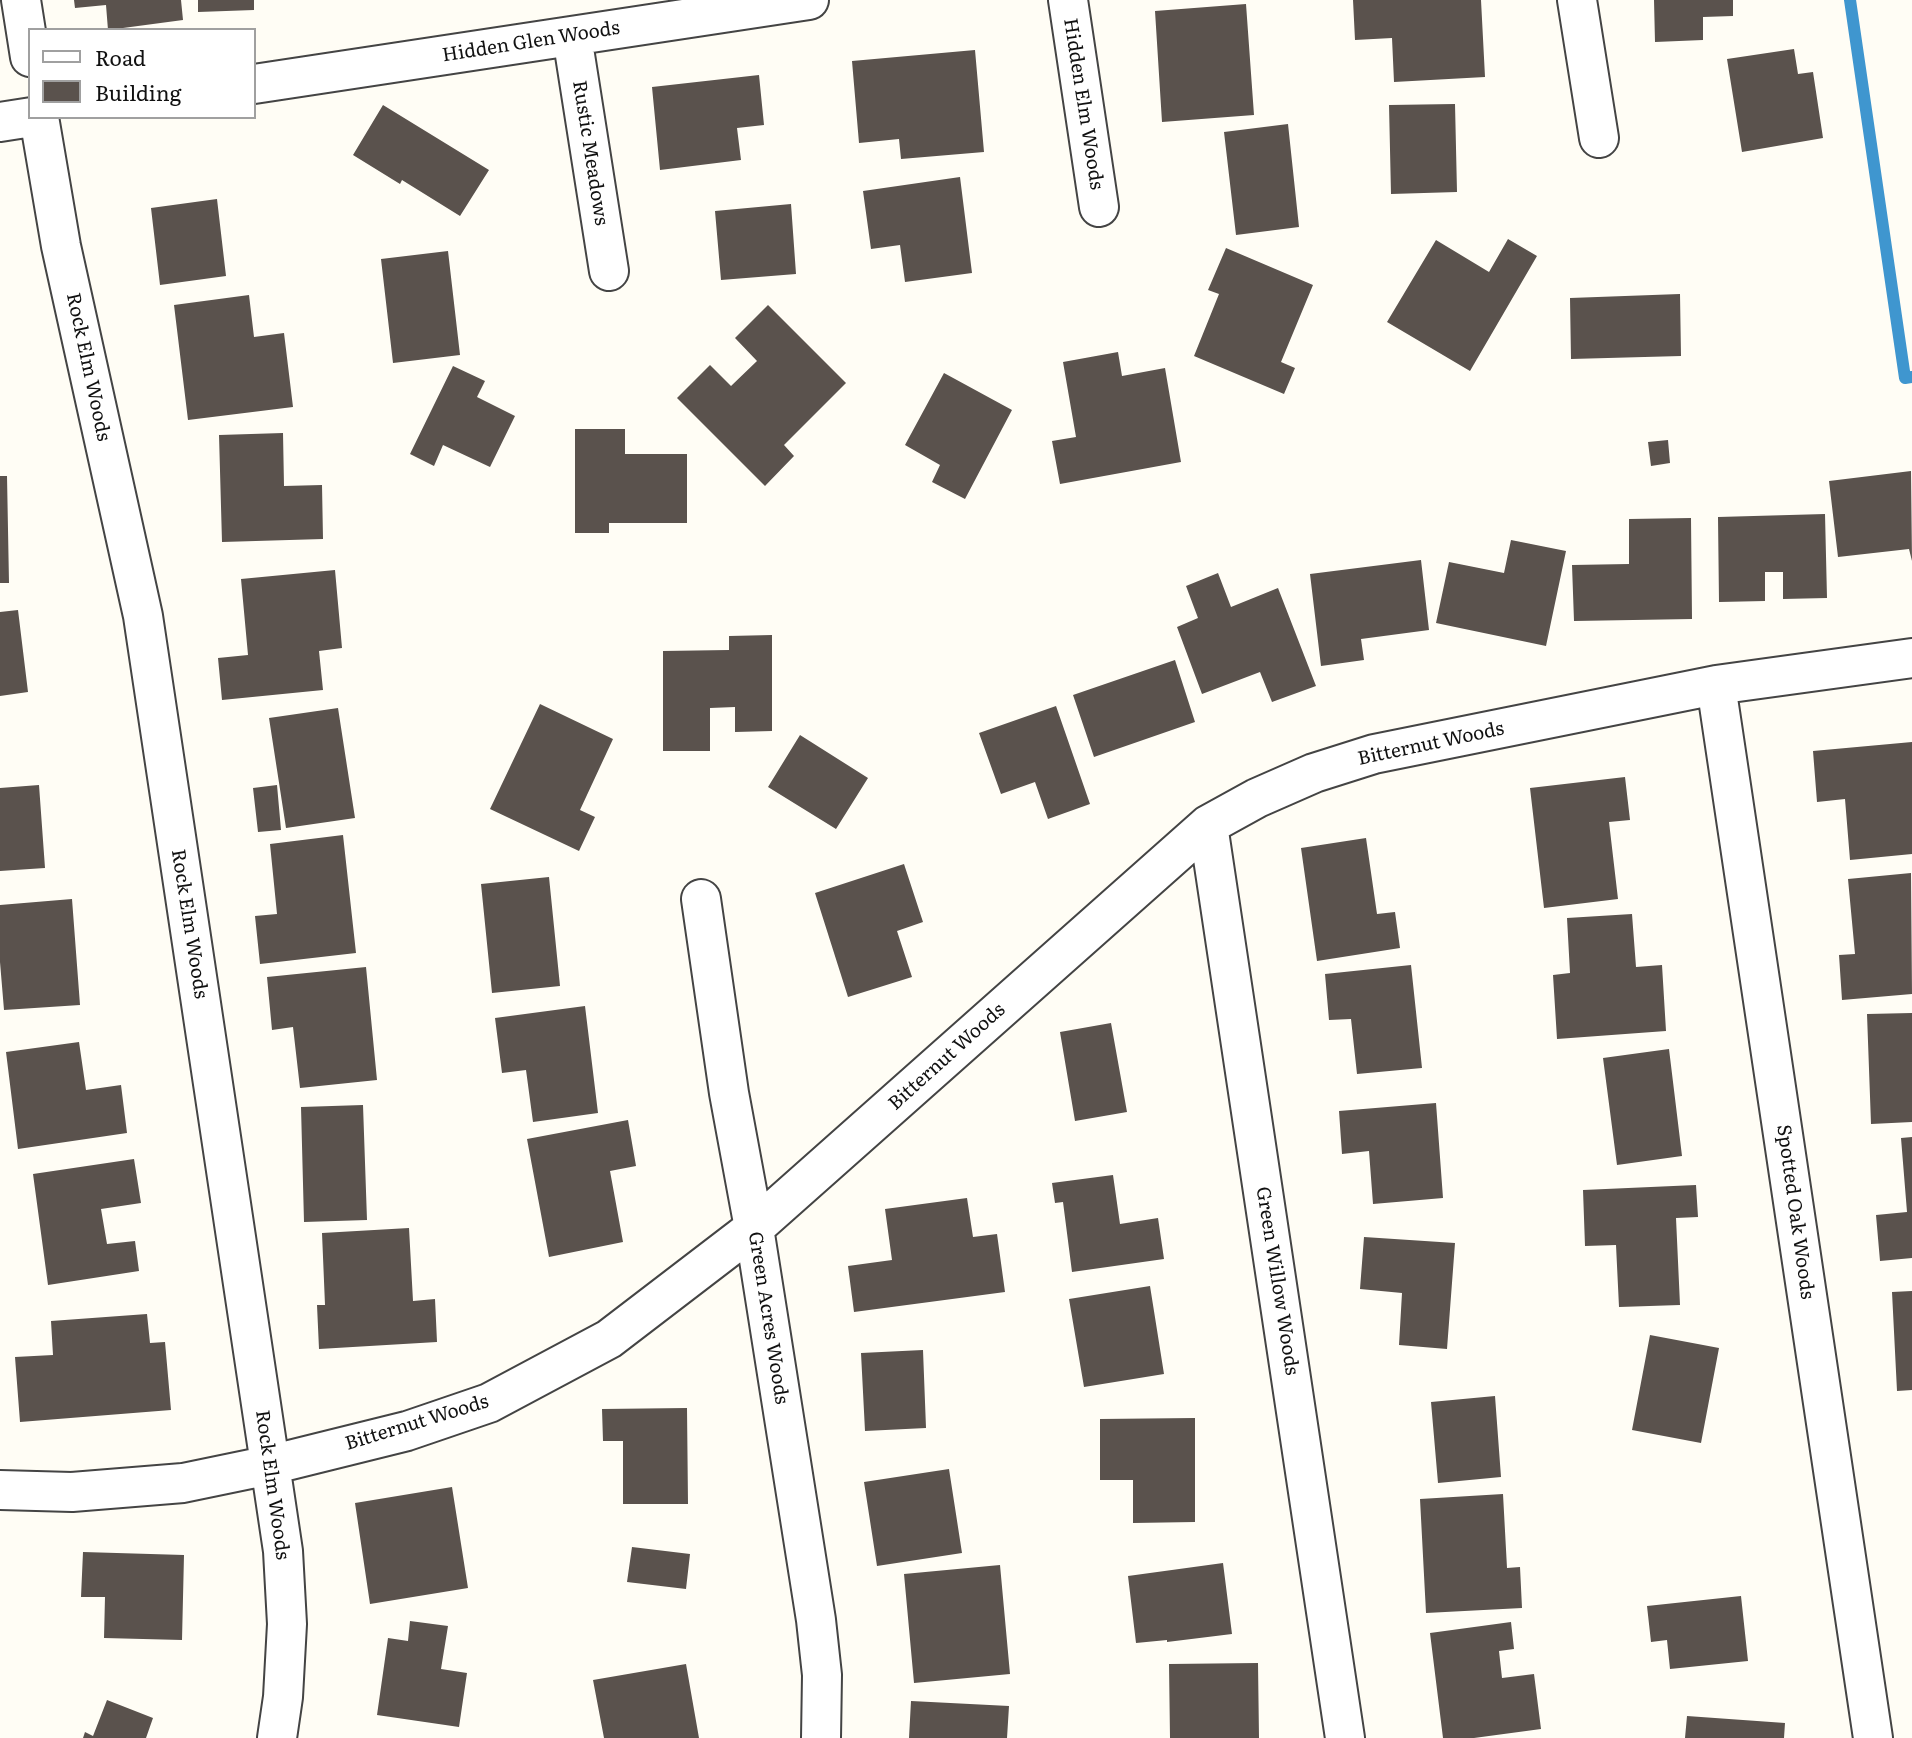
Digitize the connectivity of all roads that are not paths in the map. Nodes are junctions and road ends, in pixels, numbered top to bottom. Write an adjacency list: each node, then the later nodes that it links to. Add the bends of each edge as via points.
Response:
1 (21, 0): 6 (street)
2 (809, 0): 5 (street, Hidden Glen Woods)
3 (1068, 0): 12 (street, Hidden Elm Woods)
4 (1577, 0): 11 (street)
5 (572, 36): 7 (street, Hidden Glen Woods); 13 (street, Rustic Meadows)
6 (28, 44)
7 (256, 84)
8 (28, 118): 10 (street)
9 (39, 119): 19 (street, Rock Elm Woods, via 61,246 143,616)
10 (0, 122)
11 (1598, 138)
12 (1099, 207)
13 (609, 271)
14 (1912, 658): 15 (street, Bitternut Woods)
15 (1716, 685): 16 (street, Bitternut Woods, via 1374,754 1314,773); 24 (street, Spotted Oak Woods)
16 (1208, 825): 18 (street, Bitternut Woods); 23 (street, Green Willow Woods)
17 (701, 899): 18 (street, Green Acres Woods)
18 (754, 1227): 19 (street, Bitternut Woods, via 610,1339 489,1403 407,1431); 22 (street, Green Acres Woods, via 816,1620 822,1675)
19 (270, 1465): 20 (street, Bitternut Woods, via 183,1483 72,1492); 21 (street, Rock Elm Woods, via 283,1551 287,1624)
20 (0, 1490)
21 (277, 1738)
22 (821, 1738)
23 (1345, 1738)
24 (1873, 1738)

